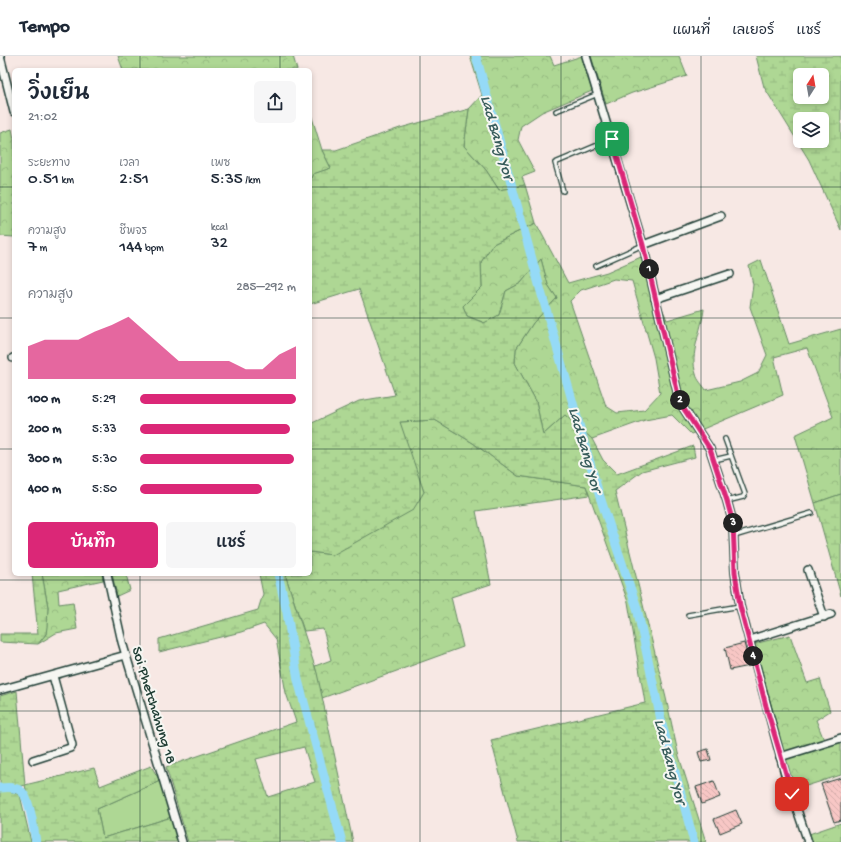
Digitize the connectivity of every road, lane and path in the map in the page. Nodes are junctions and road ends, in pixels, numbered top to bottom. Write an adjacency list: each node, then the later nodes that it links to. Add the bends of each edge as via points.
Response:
1 (0, 56): 3 (street)
2 (586, 56): 4 (street)
3 (2, 72): 5 (street)
4 (598, 94): 6 (lane); 7 (street)
5 (12, 105)
6 (556, 111)
7 (612, 139): 8 (lane, via 555,163); 10 (street)
8 (564, 190)
9 (721, 216): 10 (street)
10 (643, 245): 11 (lane); 13 (street)
11 (596, 266)
12 (730, 274): 13 (street)
13 (655, 299): 16 (street, via 680,403 706,442)
14 (725, 439): 15 (lane)
15 (731, 456): 16 (lane); 17 (lane, via 746,494)
16 (714, 460): 17 (street)
17 (727, 501): 19 (street)
18 (812, 513): 19 (lane)
19 (734, 536): 22 (street, via 735,572)
20 (808, 570): 25 (street)
21 (107, 576): 27 (street, Soi Phetchahung 18)
22 (740, 606): 23 (lane); 26 (street)
23 (688, 614)
24 (831, 614): 25 (street)
25 (824, 617): 26 (street)
26 (749, 640): 31 (street)
27 (126, 655): 28 (street); 33 (street, Soi Phetchahung 18)
28 (53, 676): 29 (street); 32 (street, via 72,745 70,748)
29 (0, 690)
30 (841, 738): 31 (street)
31 (780, 757): 34 (street)
32 (34, 760)
33 (182, 842)
34 (808, 842)

